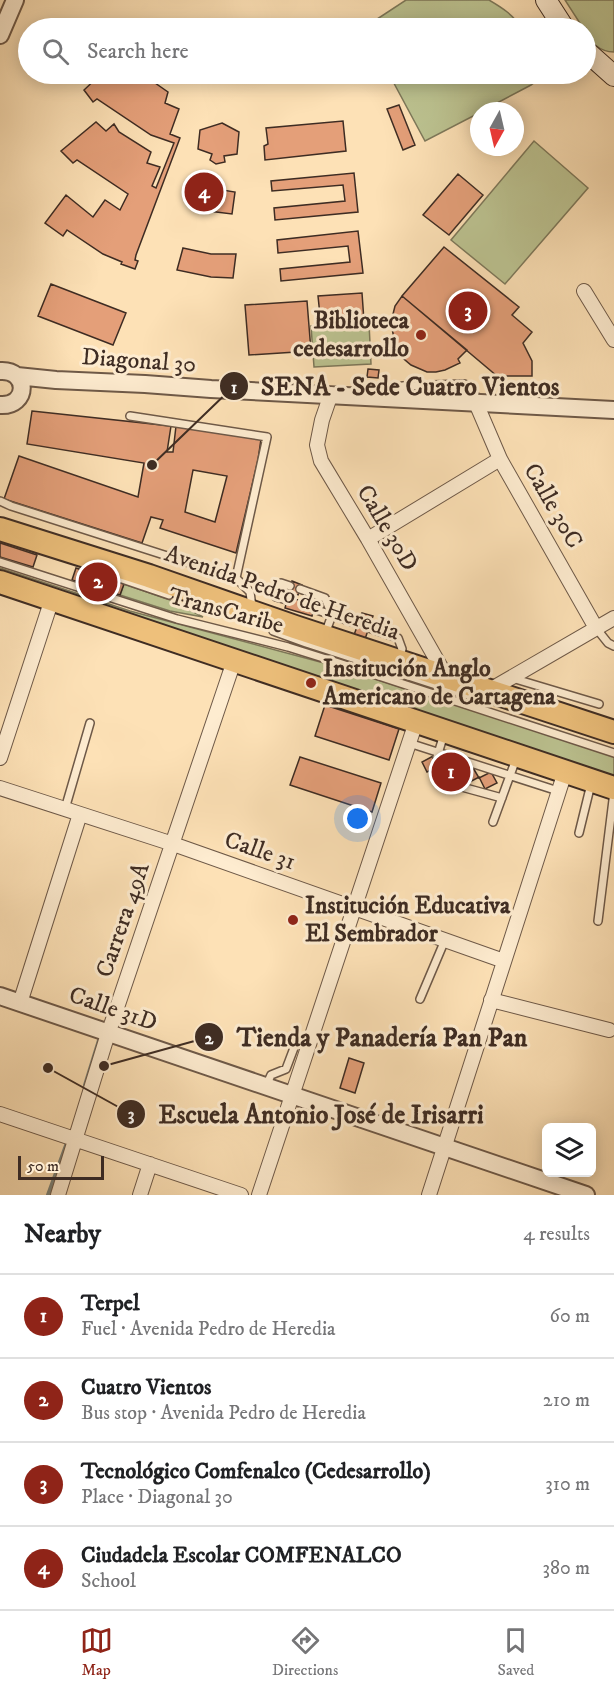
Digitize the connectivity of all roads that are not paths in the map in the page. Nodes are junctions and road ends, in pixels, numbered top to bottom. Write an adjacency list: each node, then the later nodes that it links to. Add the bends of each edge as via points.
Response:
1 (15, 0): 4 (street)
2 (546, 0): 3 (main road)
3 (558, 18)
4 (0, 34)
5 (596, 60): 6 (main road)
6 (614, 76)
7 (584, 291): 8 (street)
8 (614, 340)
9 (6, 368): 10 (street, Diagonal 30); 11 (street, via 21,385)
10 (56, 380): 11 (street, Diagonal 30); 12 (street, Diagonal 30)
11 (21, 394): 14 (street, Diagonal 30, via 10,405)
12 (331, 394): 13 (street, Diagonal 30); 20 (street, Calle 30D, via 322,420 318,453)
13 (476, 403): 15 (street, Diagonal 30); 17 (street, Calle 30C)
14 (0, 405)
15 (614, 410)
16 (130, 416): 23 (lane, via 267,438)
17 (500, 459): 20 (street); 35 (street, Calle 30C)
18 (0, 501): 23 (lane)
19 (0, 529): 33 (highway, Avenida Pedro de Heredia, via 149,576)
20 (368, 539): 39 (street, Calle 30D)
21 (0, 562): 46 (lane, TransCaribe, via 177,619 330,660)
22 (113, 576): 27 (lane, TransCaribe)
23 (236, 578): 33 (lane, via 250,592)
24 (0, 582): 28 (highway)
25 (290, 586): 29 (lane, via 281,583 276,597)
26 (300, 589): 31 (lane, via 325,598)
27 (175, 597)
28 (52, 599): 38 (highway); 47 (street)
29 (287, 600)
30 (314, 609): 31 (lane)
31 (332, 615): 34 (lane); 36 (lane)
32 (614, 618): 35 (street)
33 (257, 619): 36 (highway, Avenida Pedro de Heredia); 41 (lane, TransCaribe, via 306,643)
34 (358, 624)
35 (597, 628): 37 (lane); 40 (street)
36 (324, 637): 39 (highway, Avenida Pedro de Heredia, via 372,638 398,661)
37 (614, 645)
38 (234, 661): 44 (highway); 59 (street, Carrera 49A)
39 (447, 678): 41 (highway, Avenida Pedro de Heredia)
40 (510, 678): 41 (street); 42 (lane)
41 (487, 696): 45 (highway, Avenida Pedro de Heredia)
42 (599, 704)
43 (90, 723): 55 (lane)
44 (412, 732): 48 (highway, via 440,747); 60 (street)
45 (614, 732)
46 (614, 753)
47 (0, 758)
48 (513, 766): 51 (highway); 54 (lane)
49 (434, 769): 54 (lane, via 440,781)
50 (592, 781): 51 (highway); 53 (highway); 58 (lane)
51 (562, 782): 63 (street)
52 (0, 788): 55 (street, Calle 31)
53 (614, 790): 61 (lane)
54 (502, 798): 57 (lane)
55 (65, 810): 56 (street, Calle 31)
56 (80, 814): 59 (street, Calle 31); 67 (street)
57 (493, 822)
58 (579, 833)
59 (173, 844): 60 (street, Calle 31); 69 (street, Carrera 49A)
60 (354, 908): 62 (street, Calle 31); 70 (street)
61 (598, 921)
62 (445, 940): 63 (street, Calle 31); 65 (lane)
63 (504, 961): 66 (street)
64 (0, 996): 67 (street, Calle 31D)
65 (420, 999)
66 (491, 1000): 68 (street); 75 (street)
67 (20, 1003): 69 (street, Calle 31D)
68 (609, 1030)
69 (109, 1033): 71 (street, Calle 31D); 74 (street, Carrera 49A)
70 (310, 1040): 71 (lane, via 297,1040 286,1069 271,1074); 72 (street)
71 (266, 1087): 72 (street, Calle 31D)
72 (292, 1095): 75 (street, Calle 31D); 81 (street)
73 (0, 1114): 74 (street)
74 (75, 1139): 76 (street); 78 (street, Carrera 49A)
75 (444, 1147): 77 (street, Calle 31D); 82 (street)
76 (150, 1164): 79 (street); 80 (street)
77 (556, 1190): 83 (street, Calle 31D)
78 (58, 1195)
79 (140, 1195)
80 (241, 1195)
81 (259, 1195)
82 (429, 1195)
83 (586, 1195)

